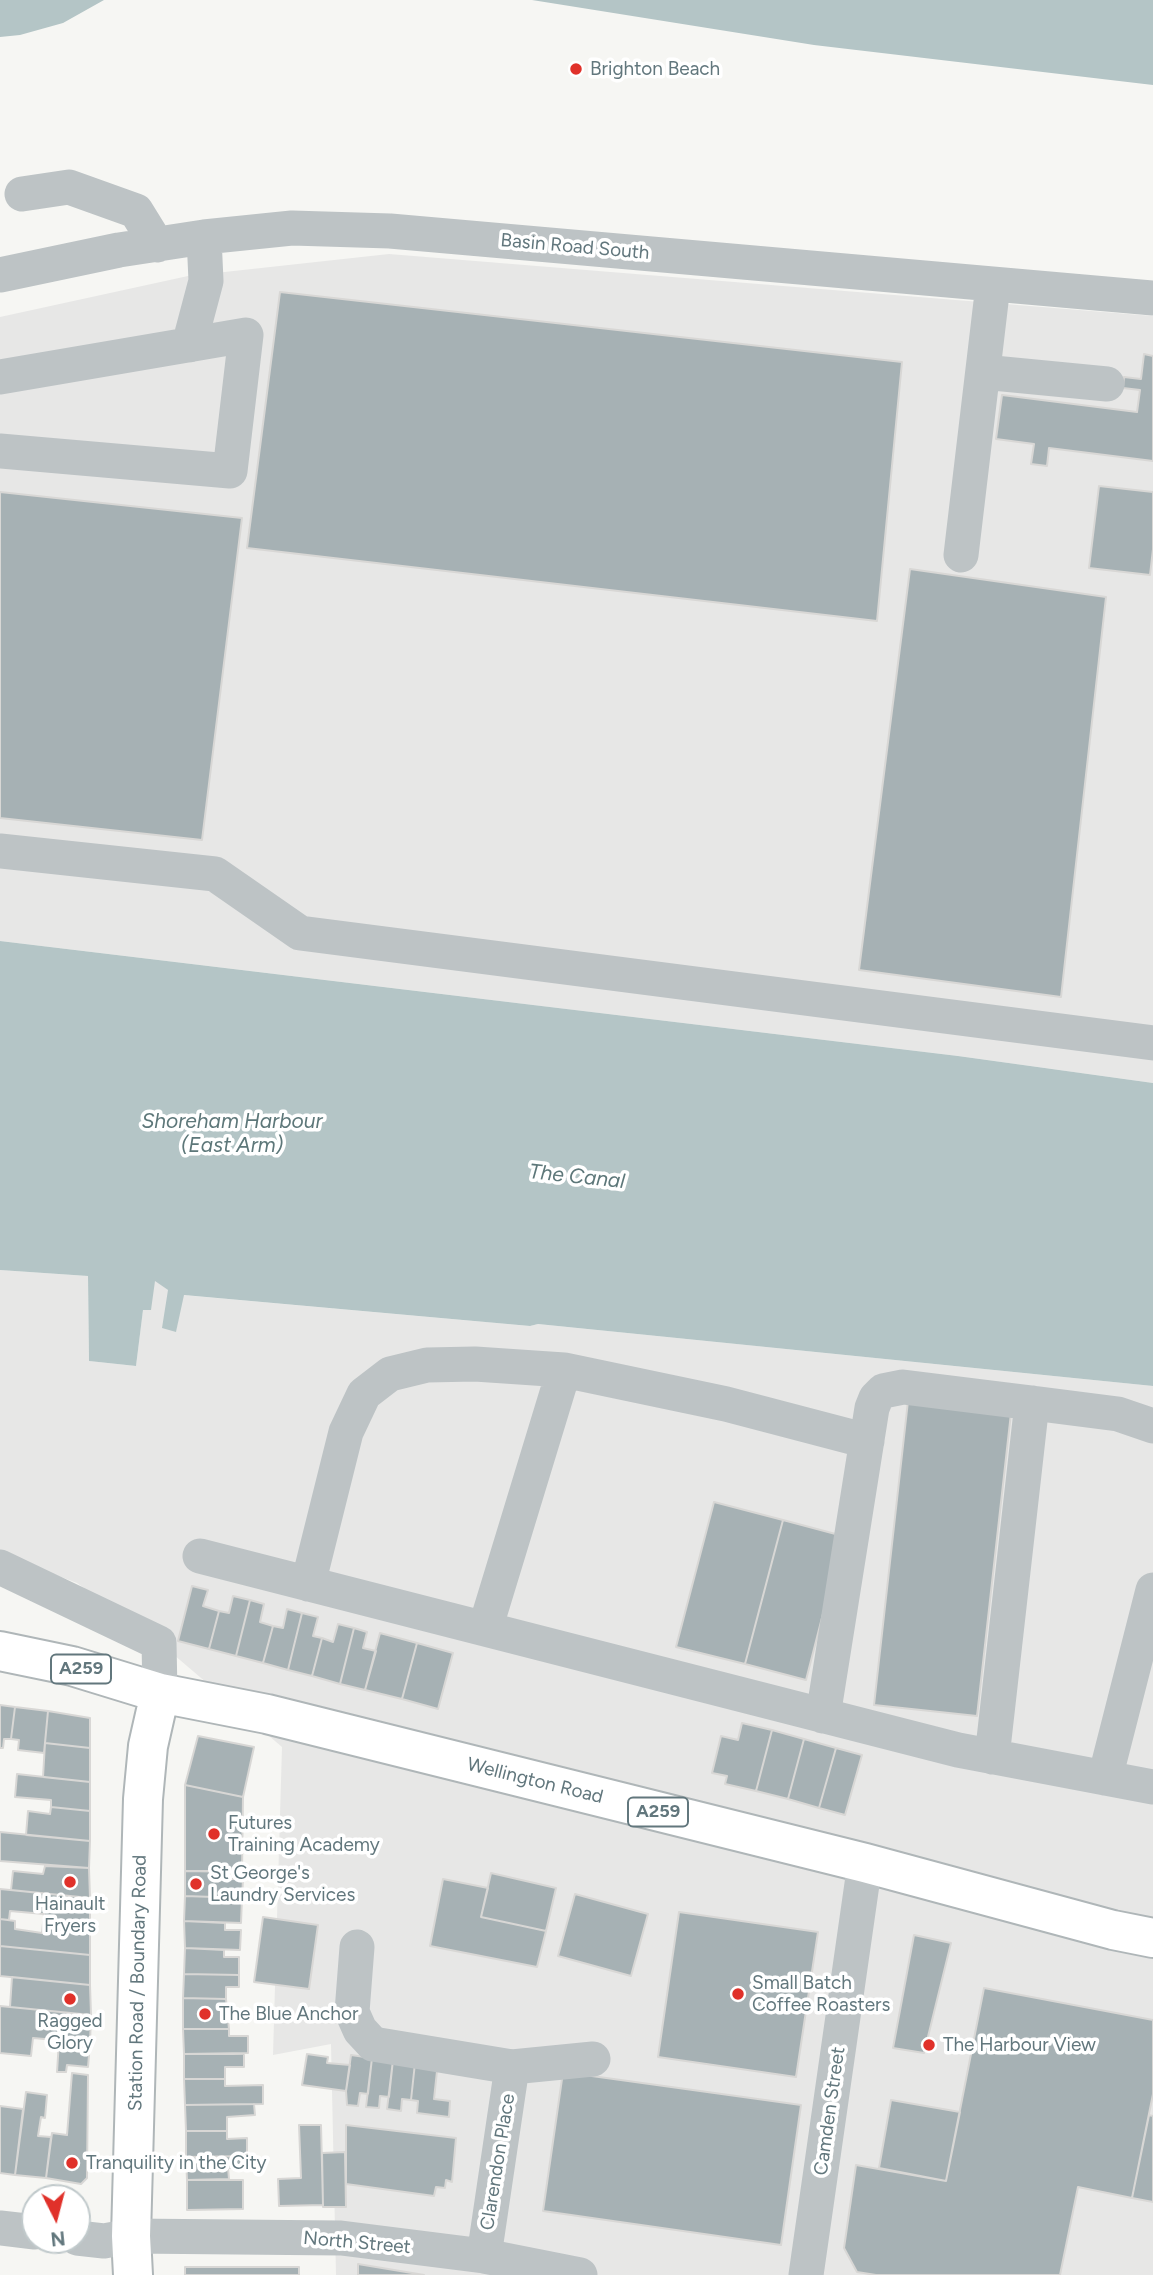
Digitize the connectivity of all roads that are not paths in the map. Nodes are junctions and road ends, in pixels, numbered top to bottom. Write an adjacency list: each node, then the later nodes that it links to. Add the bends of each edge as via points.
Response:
1 (22, 194): 3 (street, via 69,187 136,211)
2 (204, 237): 3 (street, Basin Road South); 5 (street, Basin Road South, via 292,228 390,231); 7 (street, via 206,281)
3 (157, 244): 4 (street, Basin Road South)
4 (0, 275)
5 (993, 285): 6 (street, Basin Road South); 8 (street)
6 (1153, 298)
7 (188, 345): 9 (street); 11 (street, via 246,335 230,471)
8 (983, 372): 10 (street); 12 (street)
9 (0, 377)
10 (1107, 384)
11 (0, 451)
12 (961, 555)
13 (0, 851): 14 (street, via 215,874 300,933)
14 (1153, 1043)
15 (564, 1370): 18 (street, via 713,1401); 21 (street, via 427,1364 390,1374 364,1394 346,1432); 23 (street)
16 (1032, 1403): 17 (street, via 1118,1414); 18 (street, via 893,1388 876,1398); 27 (street)
17 (1153, 1426)
18 (867, 1441): 26 (street)
19 (200, 1556): 21 (street)
20 (0, 1567): 25 (street, via 159,1643)
21 (308, 1584): 23 (street)
22 (1153, 1590): 28 (street)
23 (485, 1629): 26 (street)
24 (0, 1651): 25 (main road, A259, via 72,1665)
25 (160, 1693): 30 (main road, Wellington Road / A259, via 267,1714); 37 (main road, Station Road / Boundary Road, via 143,1799)
26 (823, 1716): 27 (street)
27 (992, 1757): 28 (street)
28 (1105, 1778): 29 (street)
29 (1153, 1787)
30 (865, 1863): 31 (main road, Wellington Road / A259); 43 (street, Camden Street)
31 (1153, 1938)
32 (357, 1947): 34 (street, Clarendon Place, via 352,2012 373,2044)
33 (593, 2059): 34 (street, Clarendon Place)
34 (512, 2067): 39 (street, Clarendon Place)
35 (0, 2228): 36 (street)
36 (21, 2230)
37 (131, 2236): 38 (street, North Street); 39 (street, North Street, via 341,2238); 41 (main road, Station Road / Boundary Road)
38 (91, 2240)
39 (484, 2256): 40 (street, North Street)
40 (533, 2271): 42 (street, North Street)
41 (133, 2275)
42 (580, 2275)
43 (806, 2275)

